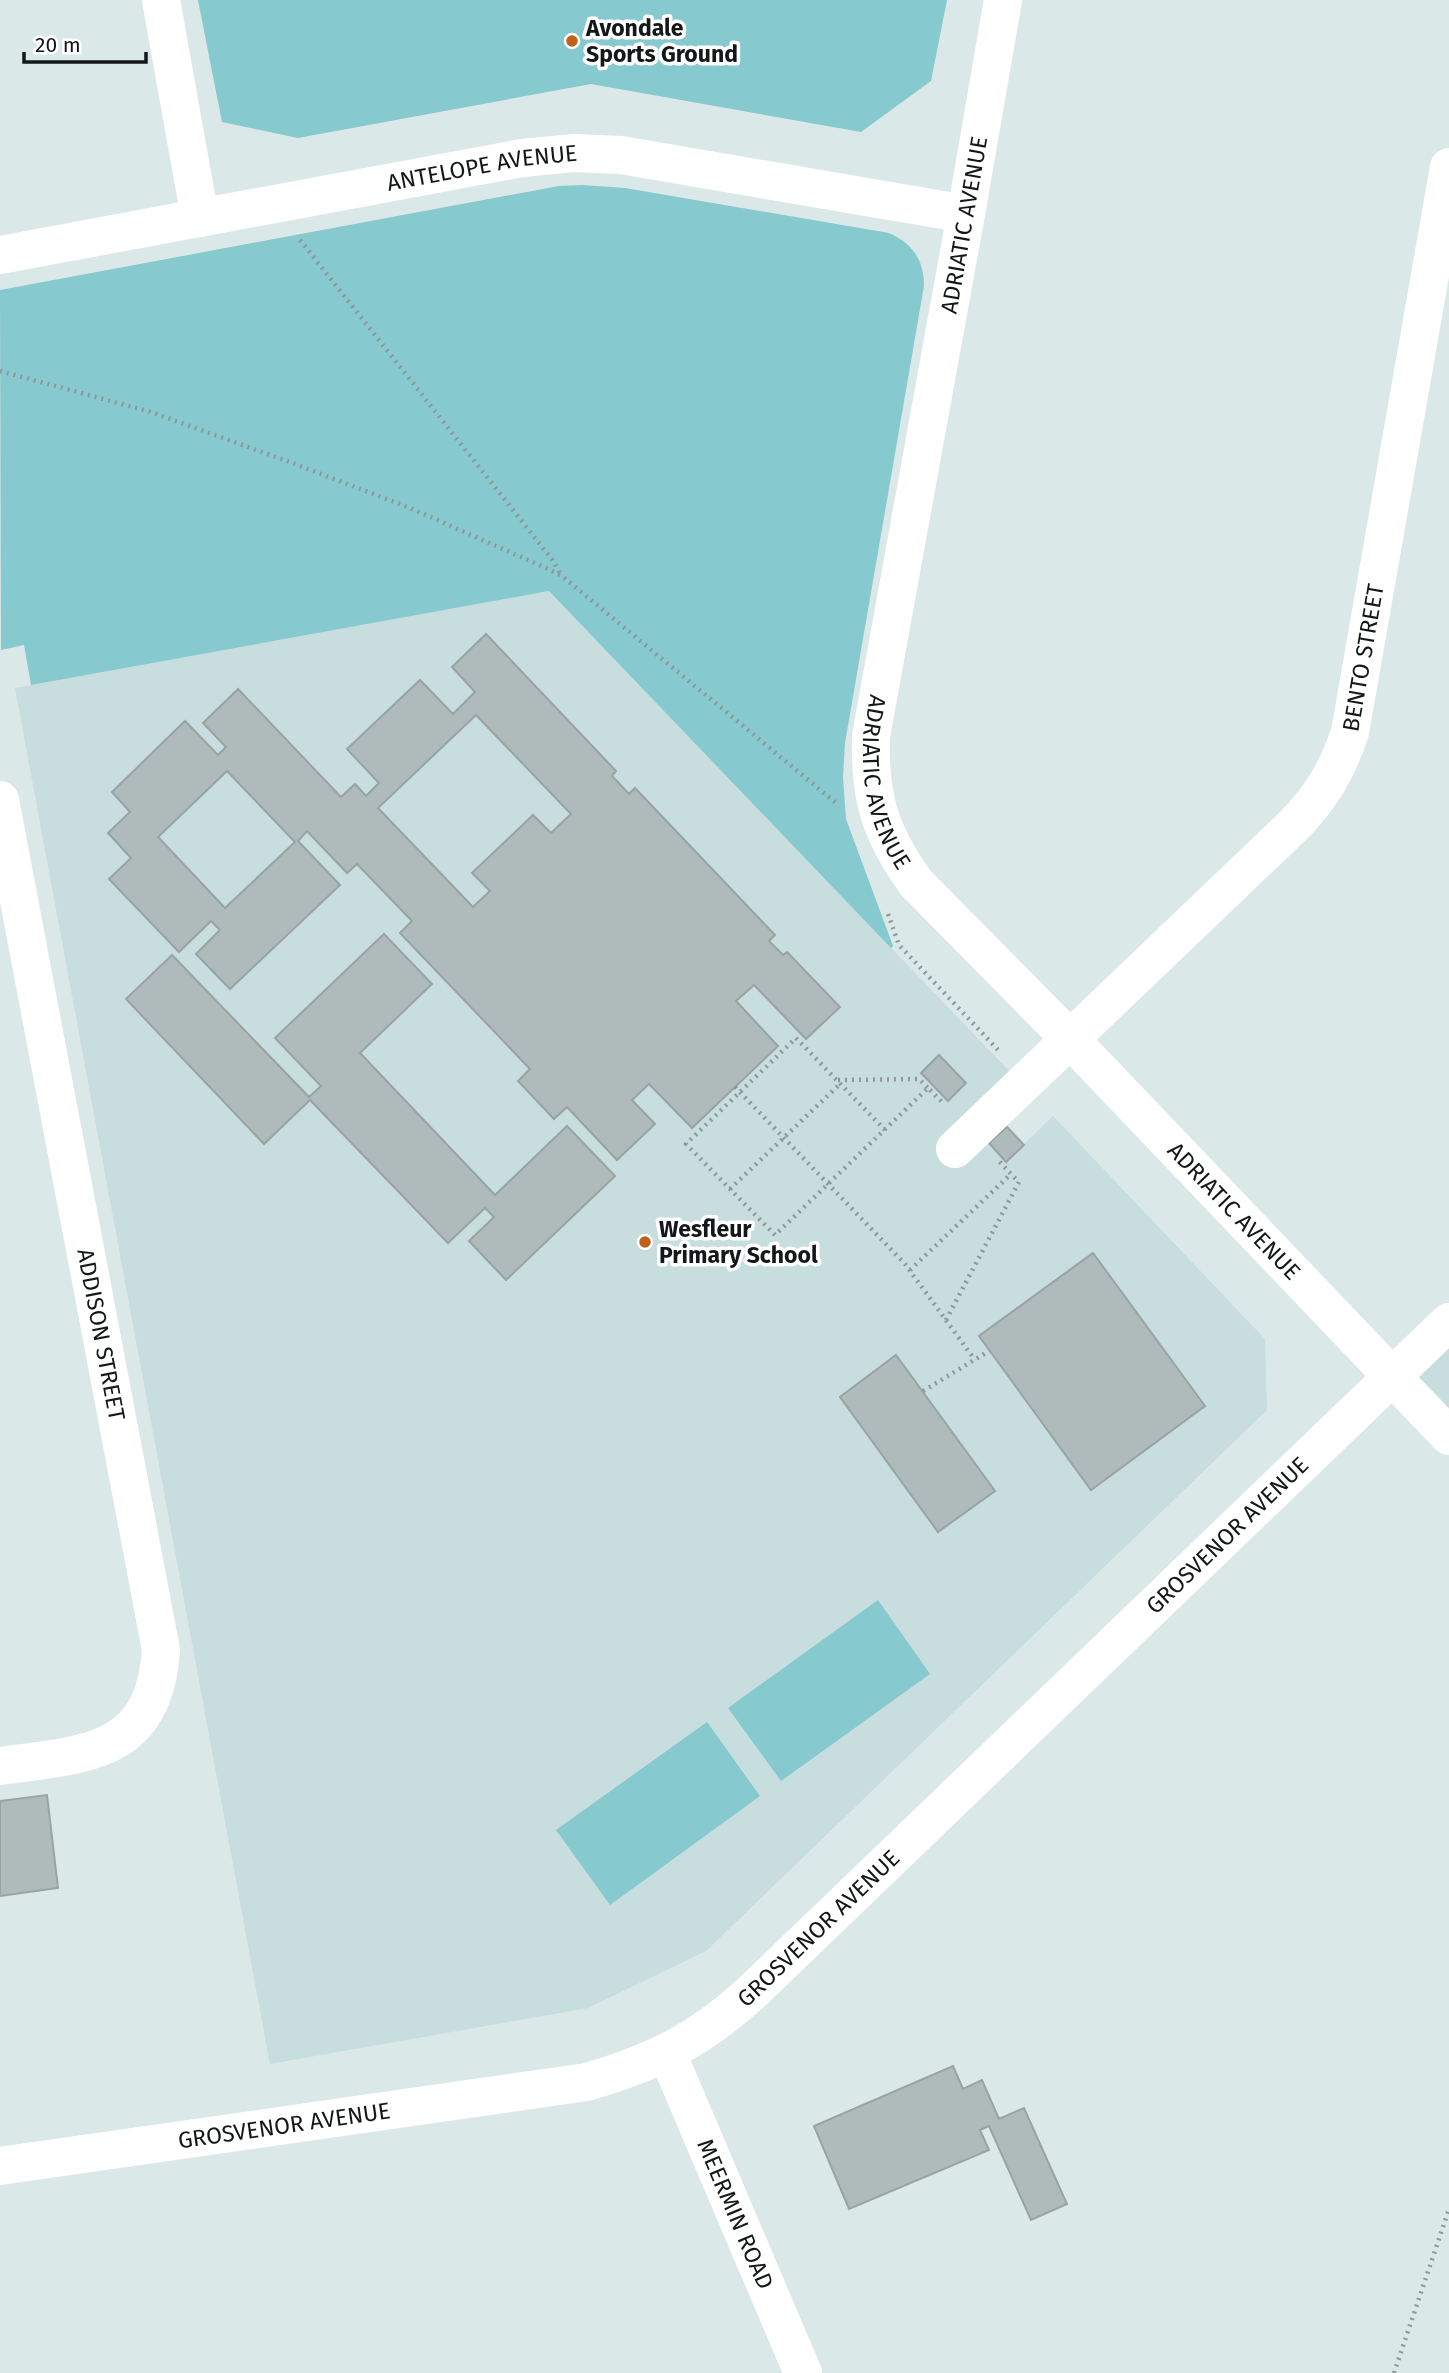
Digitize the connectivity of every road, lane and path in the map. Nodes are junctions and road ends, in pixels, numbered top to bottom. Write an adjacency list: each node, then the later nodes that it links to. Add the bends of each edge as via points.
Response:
1 (161, 0): 6 (street)
2 (1003, 0): 5 (street, ADRIATIC AVENUE)
3 (1449, 167): 13 (street, BENTO STREET, via 1350,732 1341,758 1321,794 1294,825)
4 (287, 202): 5 (street, ANTELOPE AVENUE, via 522,158 597,153); 6 (street, ANTELOPE AVENUE); 9 (path, via 292,229)
5 (966, 214): 11 (street, ADRIATIC AVENUE, via 871,736 873,791)
6 (200, 218): 7 (street, ANTELOPE AVENUE)
7 (0, 255)
8 (0, 371): 9 (path, via 151,412 275,456 410,508)
9 (562, 576): 11 (path, via 837,804 851,814)
10 (0, 800): 33 (street, ADDISON STREET, via 161,1650 153,1696 126,1733 86,1753)
11 (880, 818): 13 (street, ADRIATIC AVENUE, via 897,856 916,883)
12 (885, 906): 14 (path, via 899,945)
13 (1070, 1039): 14 (street, BENTO STREET); 30 (street, ADRIATIC AVENUE)
14 (1028, 1080): 21 (street, BENTO STREET)
15 (839, 1082): 17 (path, via 919,1079); 18 (path, via 796,1038); 19 (path); 20 (path)
16 (735, 1087): 18 (path)
17 (928, 1088): 19 (path); 21 (path)
18 (740, 1092): 20 (path); 24 (path, via 686,1144)
19 (885, 1129): 23 (path)
20 (784, 1137): 23 (path); 24 (path)
21 (964, 1141): 22 (path)
22 (1011, 1174): 25 (path); 26 (path, via 1019,1182)
23 (829, 1184): 24 (path, via 775,1235); 25 (path)
24 (730, 1189)
25 (910, 1270): 26 (path)
26 (946, 1320): 29 (path)
27 (1449, 1322): 30 (street, GROSVENOR AVENUE)
28 (989, 1351): 29 (path)
29 (975, 1360): 31 (path)
30 (1392, 1377): 32 (street, ADRIATIC AVENUE); 34 (street, GROSVENOR AVENUE, via 751,1993 708,2029)
31 (923, 1391)
32 (1449, 1436)
33 (0, 1766)
34 (667, 2053): 35 (street, GROSVENOR AVENUE, via 587,2082); 37 (street, MEERMIN ROAD)
35 (0, 2166)
36 (1449, 2209): 38 (path)
37 (803, 2373)
38 (1394, 2373)

